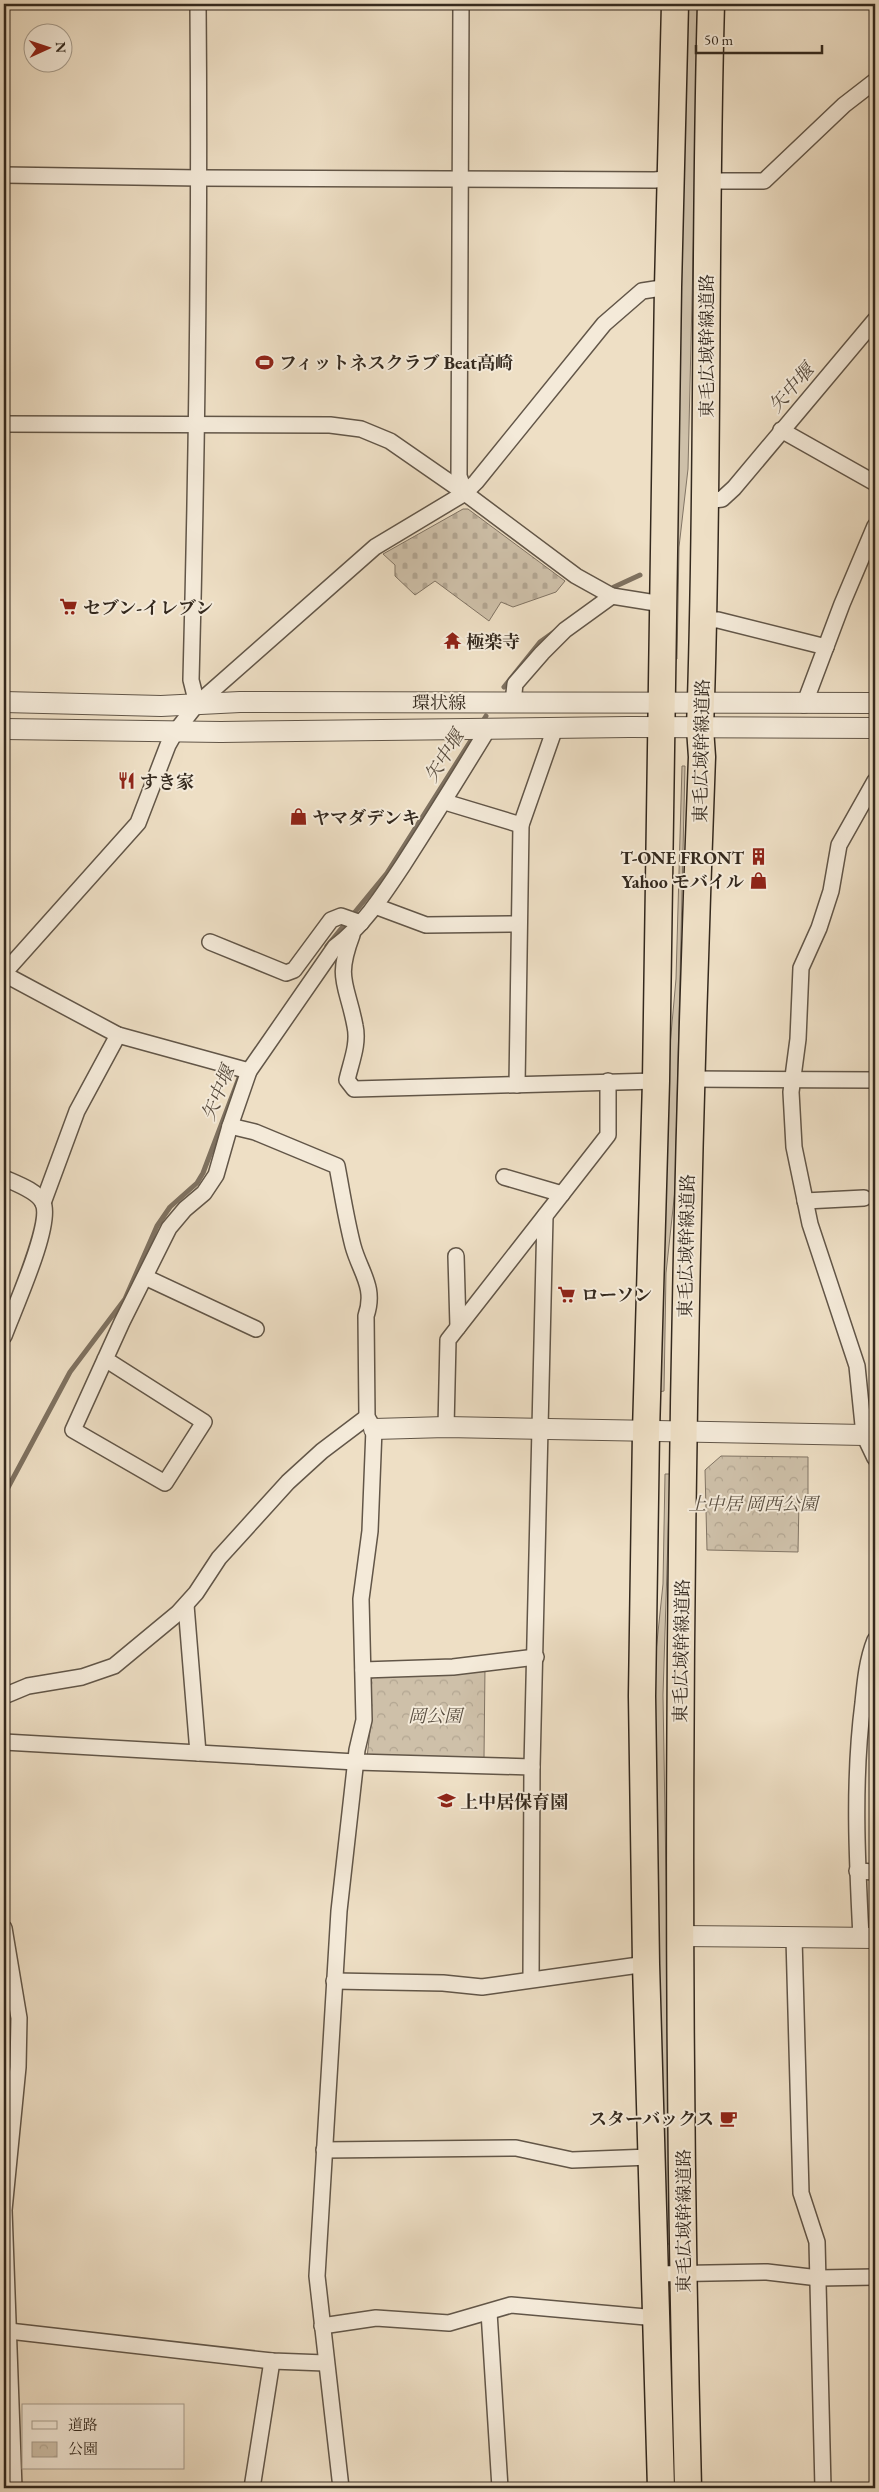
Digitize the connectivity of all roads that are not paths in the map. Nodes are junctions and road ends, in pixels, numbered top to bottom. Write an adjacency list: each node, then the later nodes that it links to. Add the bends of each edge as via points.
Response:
1 (198, 4): 7 (street)
2 (461, 4): 9 (street)
3 (675, 4): 8 (highway, 東毛広域幹線道路)
4 (711, 4): 10 (highway, 東毛広域幹線道路)
5 (875, 81): 10 (street, via 844,105 764,181)
6 (4, 175): 7 (street)
7 (200, 178): 9 (street); 14 (street)
8 (672, 178): 9 (street); 11 (highway, 東毛広域幹線道路)
9 (460, 179): 17 (street, via 459,476)
10 (706, 181): 18 (highway, 東毛広域幹線道路)
11 (668, 287): 17 (street, via 642,291 604,324); 21 (highway, 東毛広域幹線道路)
12 (875, 320): 15 (street)
13 (4, 424): 14 (street)
14 (197, 426): 17 (street, via 330,425 360,429 390,442); 27 (street, via 191,680)
15 (781, 430): 16 (street); 18 (street, via 734,488 722,499)
16 (875, 483)
17 (465, 494): 20 (street, via 576,576); 27 (street, via 375,547)
18 (705, 502): 22 (highway, 東毛広域幹線道路)
19 (875, 526): 23 (street)
20 (612, 596): 21 (street); 25 (street, via 565,630 542,653 515,684)
21 (662, 604): 29 (highway, 東毛広域幹線道路)
22 (703, 620): 23 (street, via 718,620); 30 (highway, 東毛広域幹線道路)
23 (826, 647): 28 (street)
24 (4, 702): 27 (street, 環状線)
25 (513, 702): 27 (street, 環状線); 29 (street, 環状線)
26 (875, 703): 28 (street, 環状線)
27 (197, 704): 35 (street)
28 (804, 705): 30 (street, 環状線)
29 (660, 715): 30 (street, 環状線); 31 (street, 環状線); 49 (highway, 東毛広域幹線道路)
30 (700, 716): 32 (street, 環状線); 46 (highway, 東毛広域幹線道路, via 702,757)
31 (555, 728): 34 (street, 環状線); 38 (street)
32 (875, 728)
33 (4, 729): 35 (street, 環状線)
34 (488, 729): 35 (street, 環状線); 37 (street)
35 (176, 731): 43 (street, via 164,753 138,823)
36 (875, 781): 50 (street, via 839,845 831,891 801,968 798,1039)
37 (445, 802): 38 (street); 39 (street)
38 (520, 825): 40 (street)
39 (375, 906): 40 (street, via 426,925); 41 (street)
40 (518, 924): 51 (street)
41 (356, 926): 42 (street, via 341,916 331,920 294,970 286,973); 45 (street, via 335,947); 51 (street, via 344,956 342,978 356,1026 356,1046 347,1080 354,1089)
42 (210, 942)
43 (4, 974): 44 (street)
44 (118, 1035): 45 (street); 58 (street, via 77,1111)
45 (244, 1070): 52 (street)
46 (690, 1079): 50 (street); 70 (highway, 東毛広域幹線道路)
47 (875, 1080): 50 (street)
48 (608, 1081): 49 (street); 51 (street); 55 (street, via 608,1135)
49 (656, 1081): 69 (highway, 東毛広域幹線道路)
50 (792, 1081): 57 (street, via 794,1147)
51 (516, 1085)
52 (230, 1126): 61 (street, via 216,1175 204,1193 169,1228); 66 (street, via 255,1132 337,1166 354,1248 366,1276 370,1306 366,1316)
53 (504, 1177): 55 (street)
54 (4, 1178): 58 (street, via 38,1196)
55 (562, 1194): 59 (street)
56 (864, 1198): 57 (street)
57 (805, 1201): 71 (street, via 824,1270 857,1366)
58 (43, 1203): 64 (street, via 42,1235)
59 (546, 1216): 62 (street); 68 (street)
60 (456, 1256): 62 (street)
61 (145, 1277): 63 (street); 65 (street)
62 (458, 1327): 67 (street, via 448,1340)
63 (256, 1329)
64 (4, 1336)
65 (105, 1359): 65 (street, via 74,1430 165,1483 204,1422)
66 (370, 1423): 67 (street); 73 (street, via 322,1452 288,1482 219,1558); 76 (street, via 370,1531 361,1599)
67 (446, 1428): 68 (street)
68 (539, 1429): 69 (street); 75 (street)
69 (646, 1432): 70 (street); 88 (highway, 東毛広域幹線道路, via 642,1696)
70 (682, 1433): 71 (street); 85 (highway, 東毛広域幹線道路)
71 (864, 1435): 72 (street)
72 (875, 1458)
73 (186, 1605): 77 (street, via 114,1666 82,1677 28,1686); 79 (street)
74 (875, 1640): 82 (street, via 868,1662 860,1720)
75 (536, 1656): 76 (street, via 453,1666); 81 (street)
76 (363, 1670): 80 (street, via 364,1720)
77 (4, 1696)
78 (4, 1742): 79 (street)
79 (198, 1753): 80 (street)
80 (356, 1762): 81 (street); 90 (street)
81 (532, 1767): 89 (street)
82 (857, 1871): 83 (street); 87 (street)
83 (875, 1872)
84 (4, 1928): 100 (street, via 19,2018 18,2067 4,2210)
85 (680, 1936): 86 (street); 94 (highway, 東毛広域幹線道路)
86 (794, 1938): 87 (street); 96 (street, via 800,2193 817,2242)
87 (868, 1938)
88 (646, 1964): 89 (street); 92 (highway, 東毛広域幹線道路)
89 (531, 1979): 90 (street, via 482,1987)
90 (334, 1981): 91 (street)
91 (324, 2150): 92 (street, via 516,2148 572,2160); 99 (street, via 318,2276)
92 (650, 2158): 93 (highway, 東毛広域幹線道路)
93 (656, 2274): 94 (street); 98 (highway, 東毛広域幹線道路)
94 (683, 2274): 96 (street, via 768,2272); 109 (highway, 東毛広域幹線道路)
95 (875, 2277): 96 (street)
96 (819, 2278): 110 (street)
97 (489, 2312): 98 (street, via 511,2305); 99 (street, via 449,2323 376,2318); 107 (street)
98 (657, 2318): 108 (highway, 東毛広域幹線道路)
99 (322, 2326): 103 (street)
100 (9, 2331): 101 (street); 102 (street)
101 (7, 2353): 104 (street)
102 (272, 2361): 103 (street); 105 (street)
103 (325, 2362): 106 (street)
104 (14, 2488)
105 (252, 2488)
106 (341, 2488)
107 (500, 2488)
108 (661, 2488)
109 (688, 2488)
110 (823, 2488)

